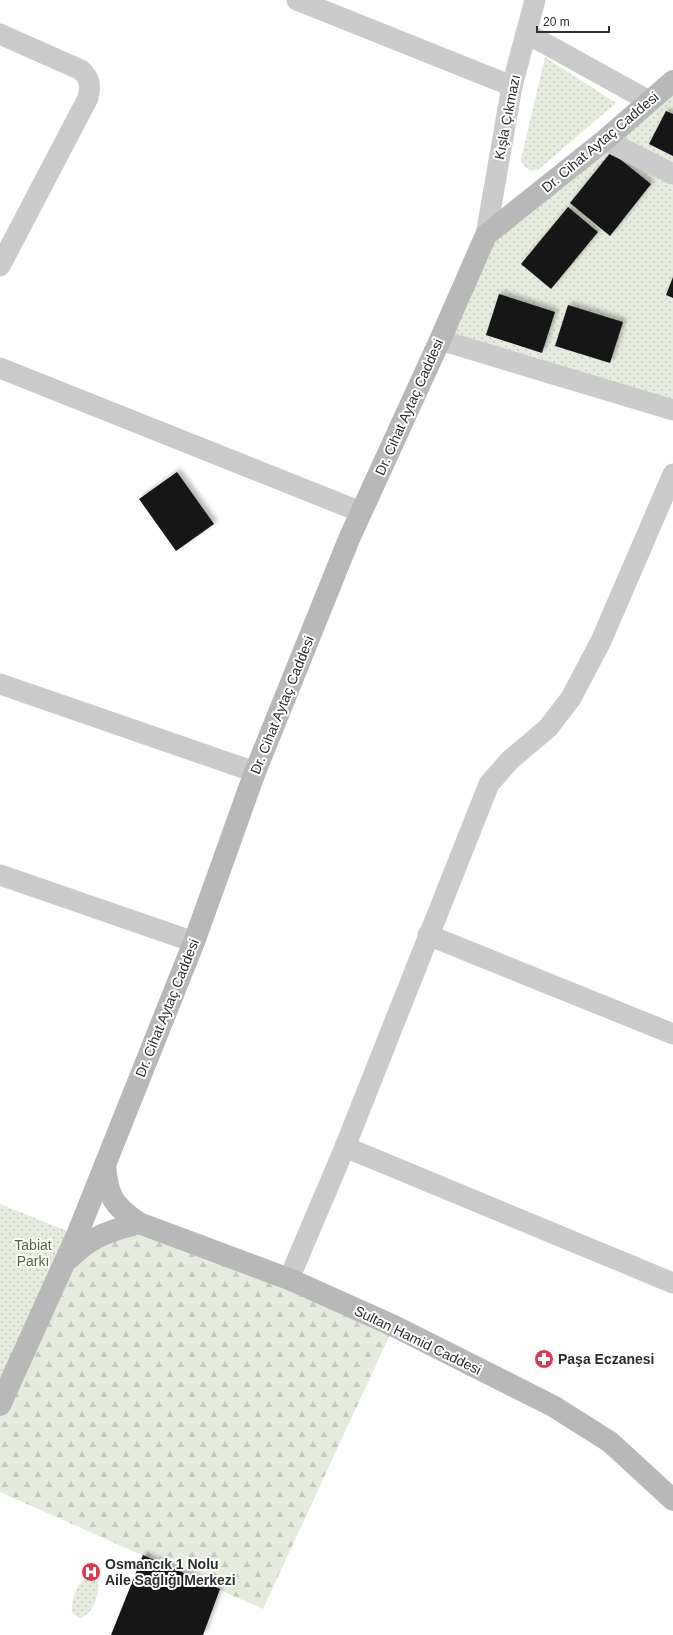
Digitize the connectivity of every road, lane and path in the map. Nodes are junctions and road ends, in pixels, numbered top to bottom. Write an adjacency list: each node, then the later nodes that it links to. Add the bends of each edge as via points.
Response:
1 (297, 0): 6 (street)
2 (535, 0): 3 (street, Kışla Çıkmazı)
3 (526, 33): 6 (street, Kışla Çıkmazı); 7 (street)
4 (0, 34): 11 (street, via 81,70 86,74 90,85 88,98)
5 (673, 81): 7 (street, Dr. Cihat Aytaç Caddesi)
6 (512, 86): 10 (street, Kışla Çıkmazı)
7 (649, 101): 8 (street, Dr. Cihat Aytaç Caddesi)
8 (605, 140): 9 (street); 10 (street, Dr. Cihat Aytaç Caddesi)
9 (673, 174)
10 (486, 235): 12 (street, Dr. Cihat Aytaç Caddesi)
11 (0, 266)
12 (440, 340): 14 (street); 16 (street, Dr. Cihat Aytaç Caddesi)
13 (0, 368): 16 (street)
14 (673, 410)
15 (673, 474): 20 (street, via 601,640 571,698 548,728 510,760 489,784)
16 (361, 512): 18 (street, Dr. Cihat Aytaç Caddesi)
17 (0, 684): 18 (street)
18 (255, 772): 21 (street, Dr. Cihat Aytaç Caddesi)
19 (0, 875): 21 (street)
20 (428, 936): 22 (street); 23 (street)
21 (194, 942): 24 (street, Dr. Cihat Aytaç Caddesi)
22 (673, 1034)
23 (344, 1147): 27 (street); 28 (street)
24 (105, 1166): 25 (street, Sultan Hamid Caddesi, via 108,1188 114,1202 123,1213); 26 (street, Dr. Cihat Aytaç Caddesi)
25 (139, 1222): 26 (street, via 113,1230 88,1242); 27 (street, Sultan Hamid Caddesi)
26 (64, 1265): 29 (street, Dr. Cihat Aytaç Caddesi)
27 (289, 1279): 30 (street, Sultan Hamid Caddesi, via 394,1326 553,1406 610,1442)
28 (673, 1283)
29 (0, 1405)
30 (673, 1500)

